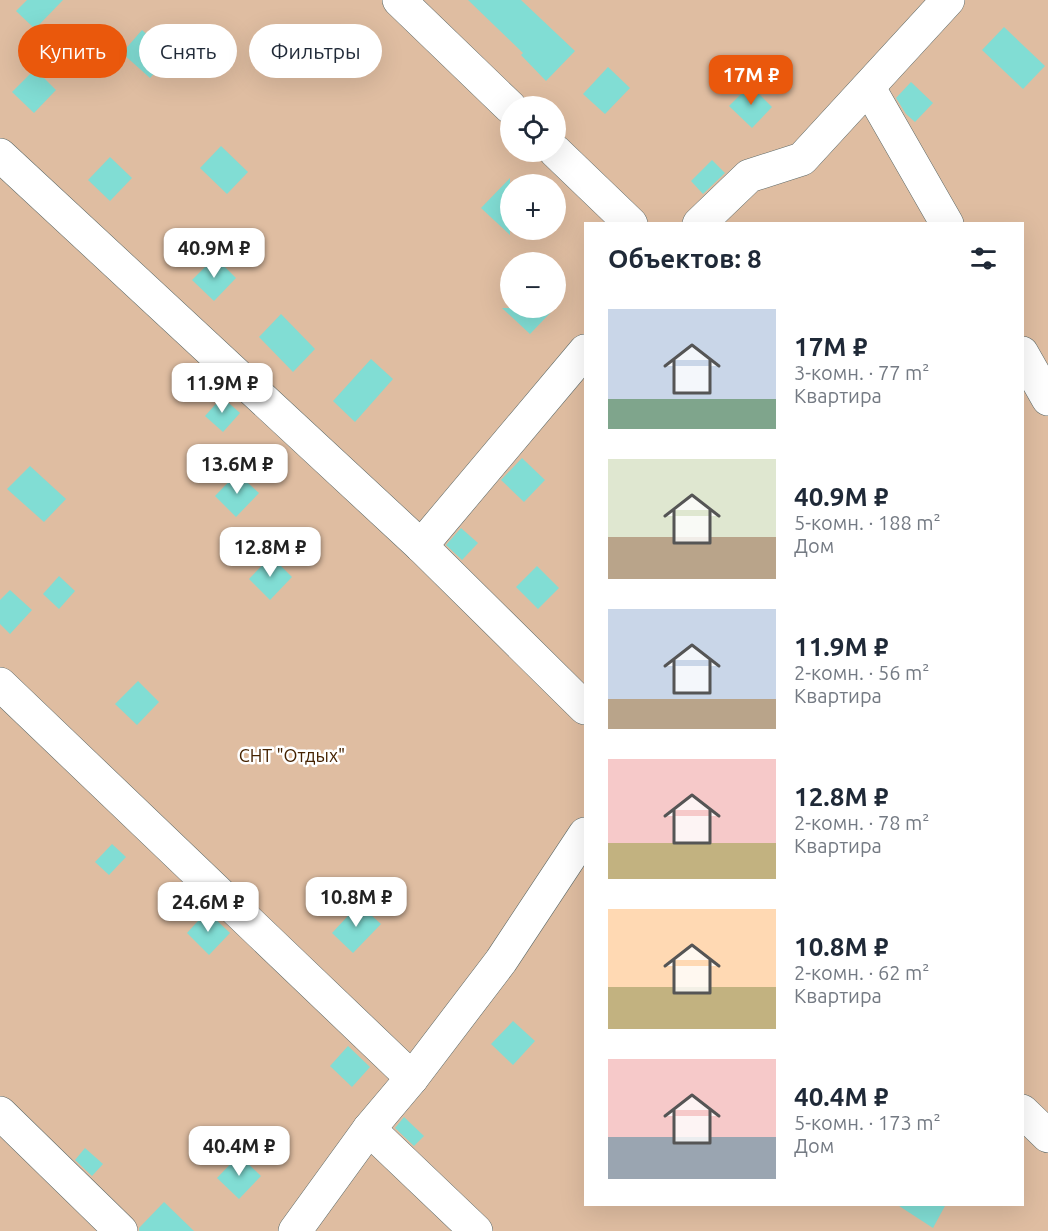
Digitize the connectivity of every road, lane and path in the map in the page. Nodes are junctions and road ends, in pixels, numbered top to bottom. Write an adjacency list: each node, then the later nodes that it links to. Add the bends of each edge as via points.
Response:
1 (399, 0): 4 (lane)
2 (948, 0): 3 (lane)
3 (869, 88): 8 (lane, via 802,159 749,177); 9 (lane)
4 (500, 97)
5 (0, 155): 13 (lane)
6 (566, 162): 7 (lane)
7 (628, 222)
8 (701, 222)
9 (946, 222)
10 (584, 352): 13 (lane)
11 (1024, 357): 12 (lane)
12 (1048, 399)
13 (421, 546): 15 (lane)
14 (0, 684): 17 (lane)
15 (584, 707)
16 (584, 836): 17 (lane, via 501,962)
17 (412, 1078): 20 (lane)
18 (1024, 1112): 21 (lane)
19 (0, 1113): 22 (lane)
20 (369, 1129): 23 (lane); 24 (lane)
21 (1048, 1136)
22 (121, 1231)
23 (295, 1231)
24 (476, 1231)

